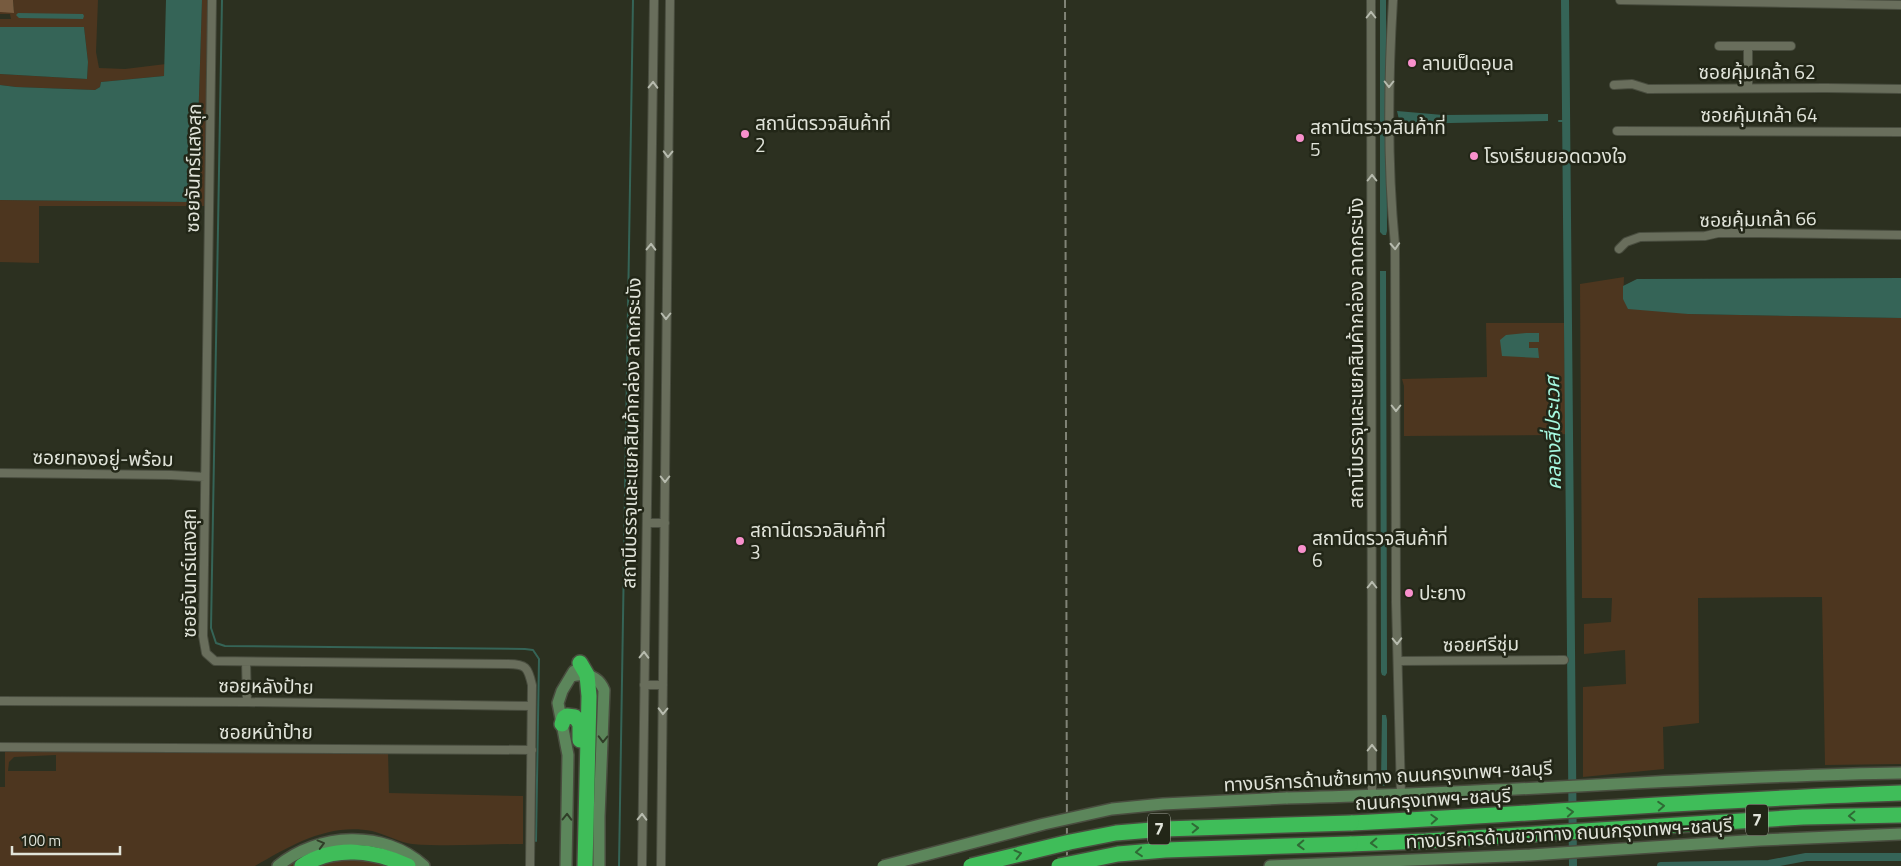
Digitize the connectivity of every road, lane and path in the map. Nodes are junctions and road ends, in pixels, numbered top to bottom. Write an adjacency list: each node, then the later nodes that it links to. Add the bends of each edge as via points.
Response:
1 (212, 0): 21 (street, ซอยจันทร์แสงสุก)
2 (654, 0): 23 (street, สถานีบรรจุและแยกสินค้ากล่อง ลาดกระบัง, one-way to 2)
3 (670, 0): 22 (street, สถานีบรรจุและแยกสินค้ากล่อง ลาดกระบัง, one-way to 22)
4 (1371, 0): 39 (street, สถานีบรรจุและแยกสินค้ากล่อง ลาดกระบัง, one-way to 4)
5 (1393, 0): 25 (street, สถานีบรรจุและแยกสินค้ากล่อง ลาดกระบัง, one-way to 25, via 1389,153 1395,245)
6 (1620, 0): 7 (street)
7 (1747, 2): 8 (street)
8 (1861, 3): 9 (street)
9 (1901, 5)
10 (1719, 46): 11 (street)
11 (1748, 46): 12 (street); 14 (street)
12 (1791, 46)
13 (1614, 85): 14 (street, ซอยคุ้มเกล้า 62, via 1632,84 1648,89)
14 (1748, 88): 15 (street, ซอยคุ้มเกล้า 62)
15 (1901, 89)
16 (1616, 131): 17 (street, ซอยคุ้มเกล้า 64)
17 (1901, 132)
18 (1901, 236): 19 (street, ซอยคุ้มเกล้า 66, via 1758,232 1640,236)
19 (1619, 249)
20 (0, 473): 21 (street, ซอยทองอยู่-พร้อม)
21 (205, 477): 26 (street, ซอยจันทร์แสงสุก, via 203,636 206,652 215,661)
22 (665, 523): 23 (street); 29 (street, สถานีบรรจุและแยกสินค้ากล่อง ลาดกระบัง)
23 (647, 524): 28 (street, สถานีบรรจุและแยกสินค้ากล่อง ลาดกระบัง, one-way to 23)
24 (1564, 660): 25 (street, ซอยศรีชุ่ม)
25 (1398, 661): 38 (street, สถานีบรรจุและแยกสินค้ากล่อง ลาดกระบัง)
26 (246, 662): 31 (street); 32 (street, ซอยจันทร์แสงสุก, via 517,664 524,666 530,674)
27 (583, 669): 33 (main road, via 581,674 571,676 562,691 558,703); 50 (highway, via 589,696); 51 (main road, one-way to 51, via 601,683 604,690)
28 (644, 685): 29 (street); 52 (street, สถานีบรรจุและแยกสินค้ากล่อง ลาดกระบัง, one-way to 28)
29 (663, 685): 53 (street, สถานีบรรจุและแยกสินค้ากล่อง ลาดกระบัง, one-way to 53)
30 (0, 701): 31 (street, ซอยหลังป้าย)
31 (247, 702): 32 (street, ซอยหลังป้าย)
32 (531, 706): 35 (street, ซอยจันทร์แสงสุก)
33 (562, 724): 48 (main road, one-way to 33, via 568,755); 49 (highway, via 567,716 576,717 580,724)
34 (0, 747): 35 (street, ซอยหน้าป้าย)
35 (532, 750): 47 (street, ซอยจันทร์แสงสุก)
36 (1901, 773): 38 (main road, ทางบริการด้านซ้ายทาง ถนนกรุงเทพฯ-ชลบุรี, via 1812,774)
37 (1901, 793): 55 (highway, ถนนกรุงเทพฯ-ชลบุรี / 7, one-way to 37, bridge, via 1116,833 1164,829 1351,823)
38 (1401, 795): 39 (main road, ทางบริการด้านซ้ายทาง ถนนกรุงเทพฯ-ชลบุรี)
39 (1372, 796): 54 (main road, ทางบริการด้านซ้ายทาง ถนนกรุงเทพฯ-ชลบุรี, bridge, via 1112,809)
40 (1901, 815): 56 (highway, 7, one-way to 56, bridge, via 1803,817 1426,842 1165,850 1118,854)
41 (1901, 834): 42 (main road, ทางบริการด้านขวาทาง ถนนกรุงเทพฯ-ชลบุรี)
42 (1411, 863): 58 (main road, ทางบริการด้านขวาทาง ถนนกรุงเทพฯ-ชลบุรี)
43 (278, 866): 46 (main road, one-way to 46, via 317,845 355,839 391,847)
44 (302, 866): 45 (highway, via 329,855 362,852 388,857)
45 (408, 866)
46 (424, 866)
47 (530, 866)
48 (566, 866)
49 (577, 866)
50 (585, 866)
51 (599, 866)
52 (642, 866)
53 (661, 866)
54 (883, 866)
55 (970, 866)
56 (1059, 866)
57 (1270, 866): 58 (main road, ทางบริการด้านขวาทาง ถนนกรุงเทพฯ-ชลบุรี)
58 (1286, 866)

